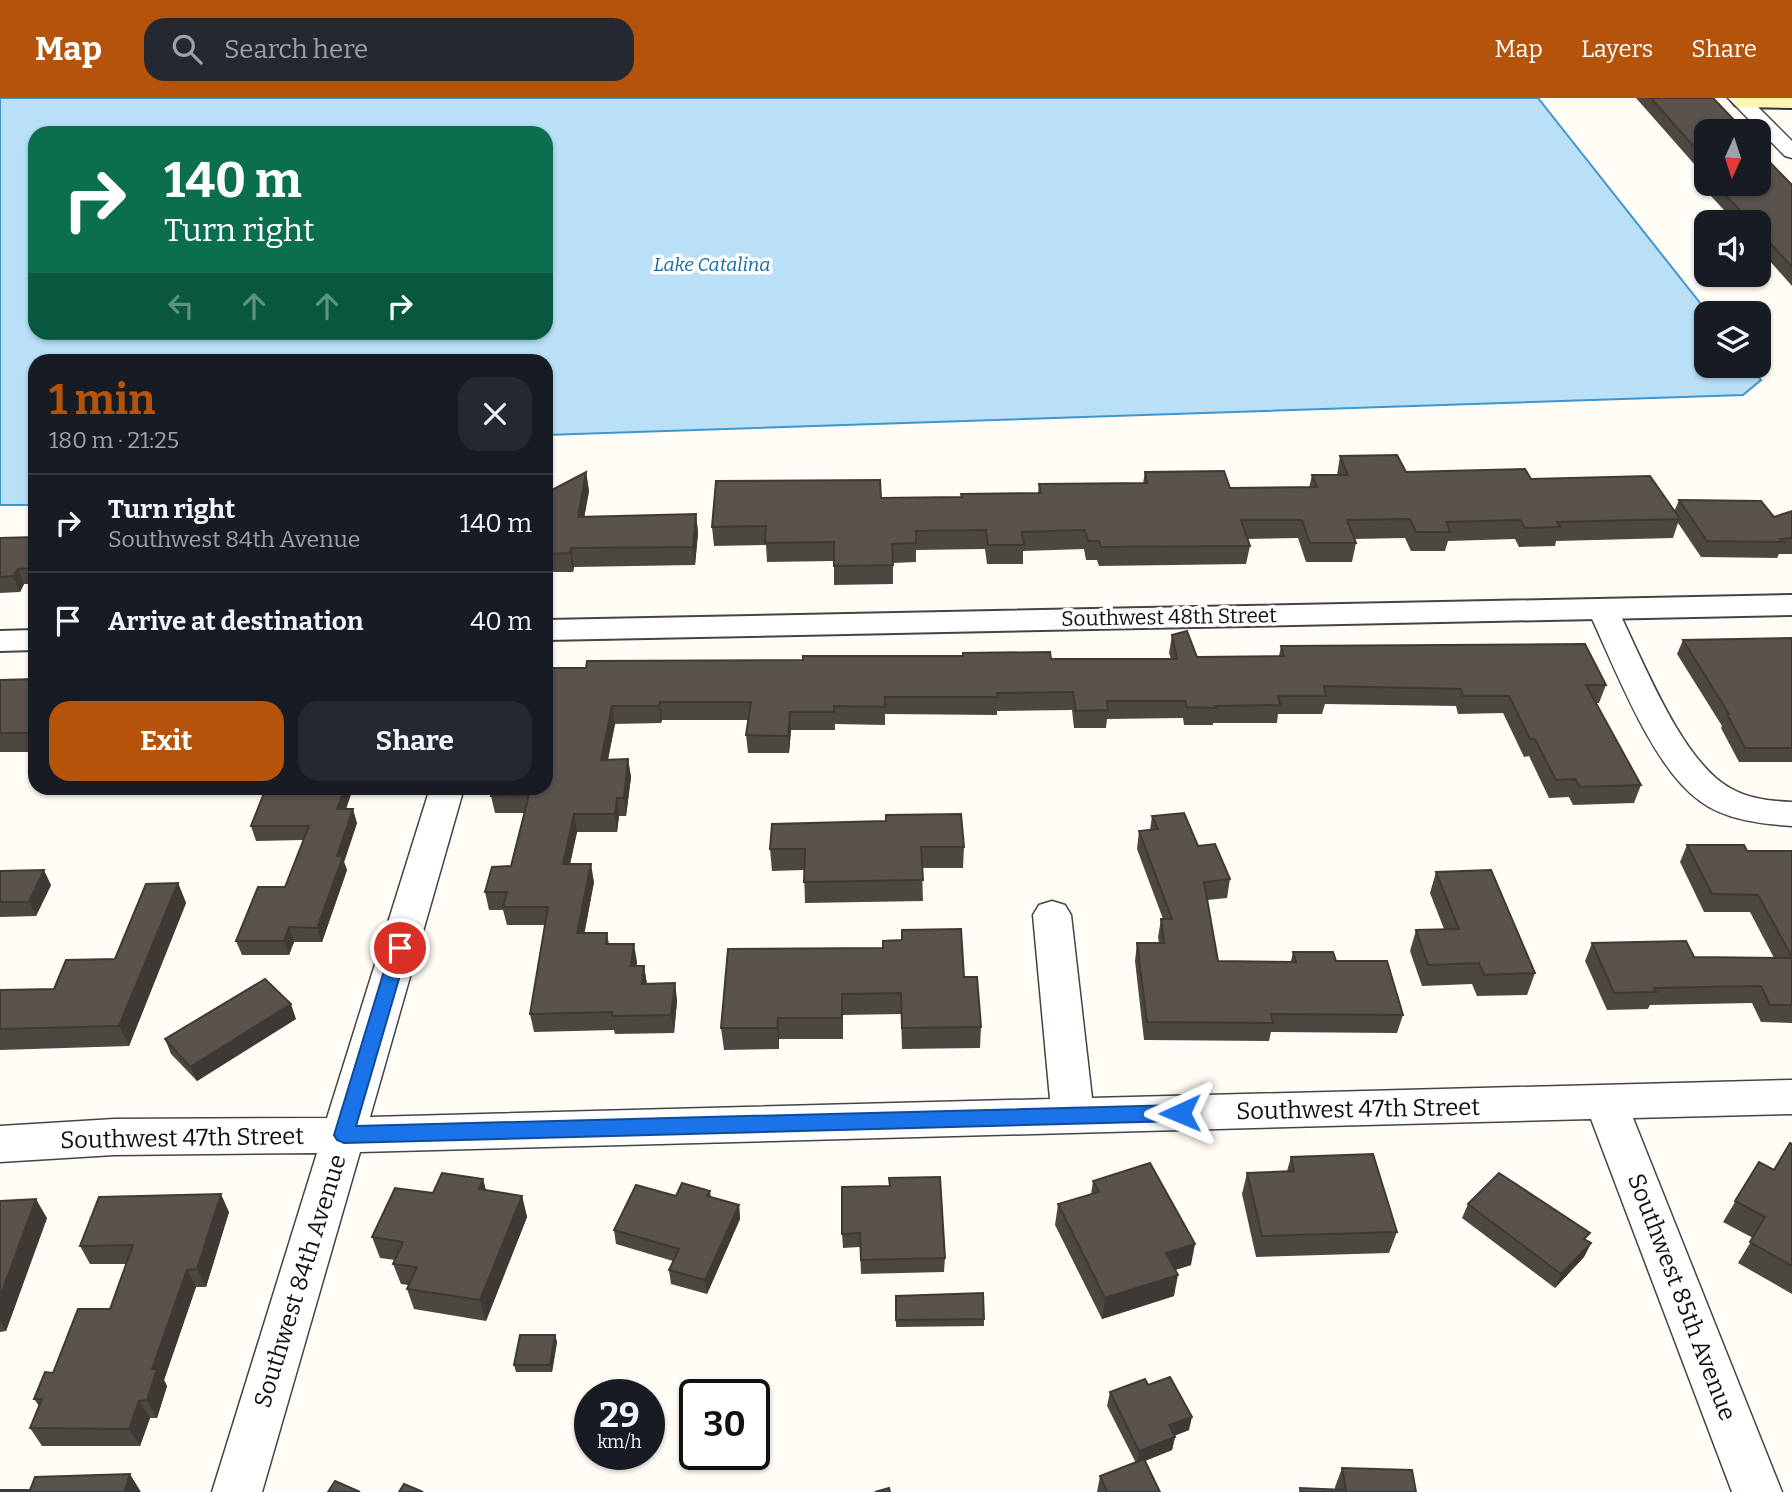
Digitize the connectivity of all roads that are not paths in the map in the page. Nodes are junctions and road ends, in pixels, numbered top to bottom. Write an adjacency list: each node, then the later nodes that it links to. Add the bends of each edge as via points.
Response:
1 (1740, 100): 2 (main road); 5 (street)
2 (1767, 100): 3 (main road); 4 (main road)
3 (1792, 102)
4 (1792, 124)
5 (1792, 152)
6 (1792, 605): 7 (street, Southwest 48th Street)
7 (1602, 608): 8 (street, Southwest 48th Street); 12 (street, via 1672,747 1695,780 1712,794 1753,809)
8 (553, 630)
9 (28, 640): 10 (street)
10 (0, 641)
11 (445, 795): 17 (street, Southwest 84th Avenue)
12 (1792, 814)
13 (1052, 915): 16 (street)
14 (1792, 1097): 15 (street, Southwest 47th Street)
15 (1606, 1103): 16 (street, Southwest 47th Street); 20 (street, Southwest 85th Avenue)
16 (1073, 1115): 17 (street, Southwest 47th Street)
17 (344, 1135): 18 (street, Southwest 47th Street, via 114,1137); 19 (street, Southwest 84th Avenue)
18 (0, 1144)
19 (237, 1492)
20 (1757, 1492)

